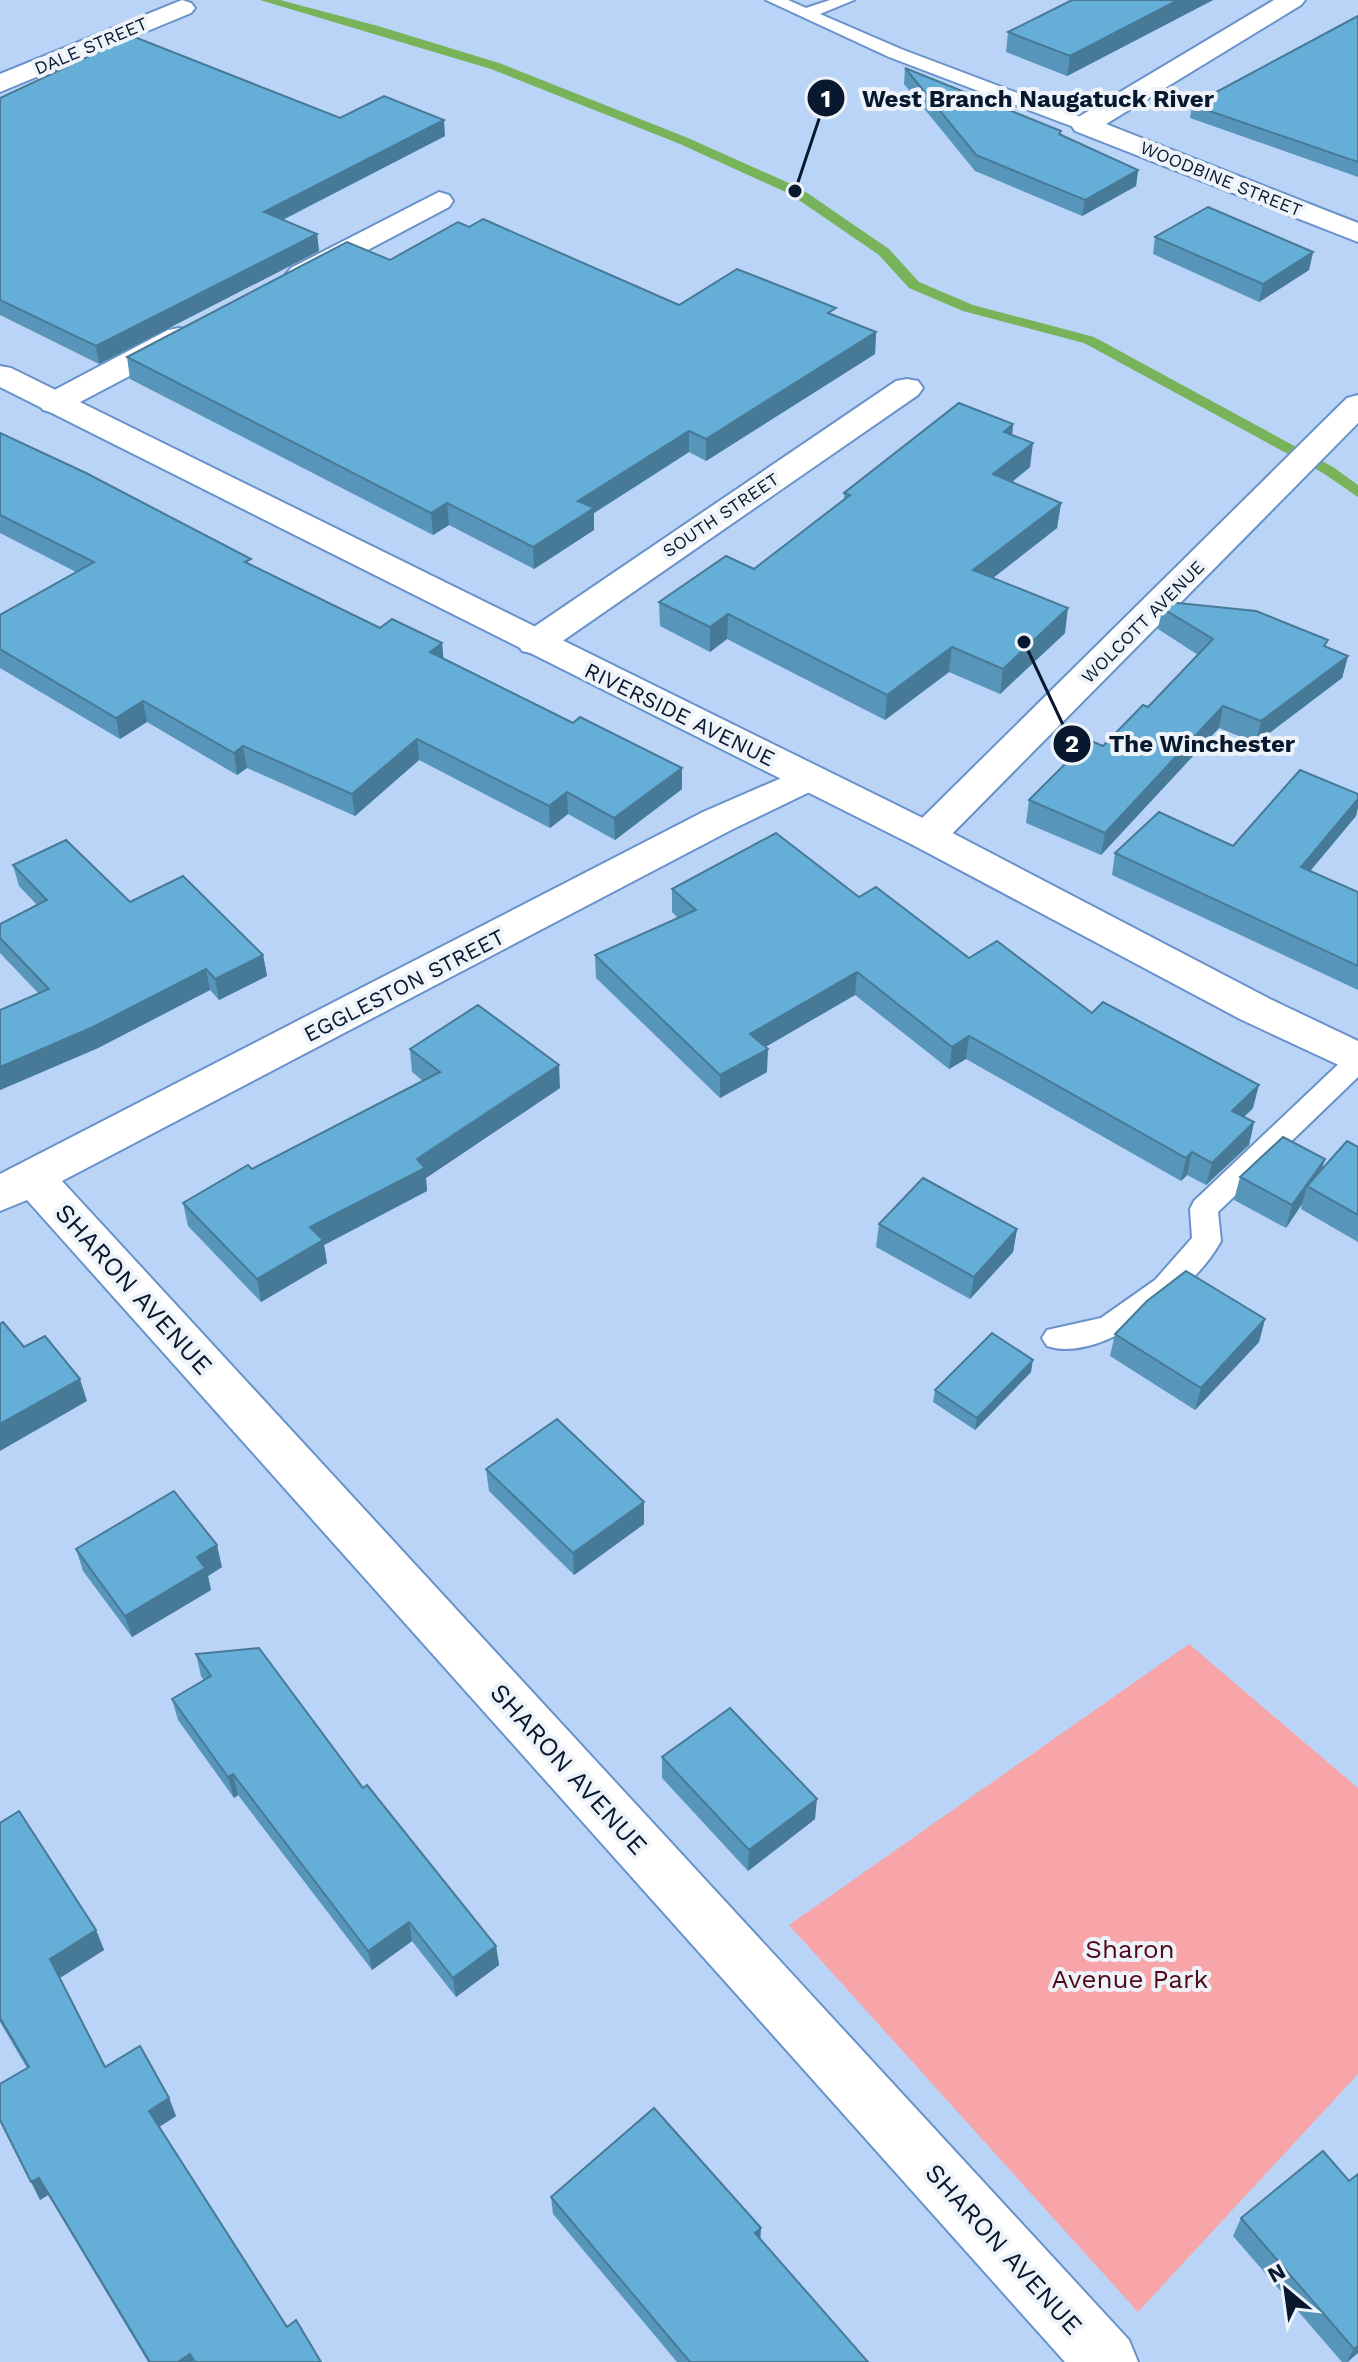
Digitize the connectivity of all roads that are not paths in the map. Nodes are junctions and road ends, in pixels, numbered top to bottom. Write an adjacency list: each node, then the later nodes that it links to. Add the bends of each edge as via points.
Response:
1 (774, 0): 5 (lane)
2 (846, 0): 5 (lane)
3 (1292, 0): 7 (street)
4 (182, 8): 6 (street, DALE STREET)
5 (805, 14): 7 (lane)
6 (0, 84)
7 (1085, 125): 9 (street, WOODBINE STREET)
8 (439, 201): 10 (street)
9 (1358, 233)
10 (274, 288)
11 (205, 324): 14 (street)
12 (0, 375): 14 (street, RIVERSIDE AVENUE)
13 (907, 388): 16 (street, SOUTH STREET)
14 (54, 403): 16 (street, RIVERSIDE AVENUE)
15 (1357, 406): 18 (street, WOLCOTT AVENUE)
16 (535, 643): 17 (street, RIVERSIDE AVENUE)
17 (809, 778): 18 (street, RIVERSIDE AVENUE); 20 (street, EGGLESTON STREET)
18 (927, 836): 19 (street, RIVERSIDE AVENUE)
19 (1358, 1060): 21 (lane, via 1204,1209 1207,1241 1165,1288 1109,1328)
20 (16, 1185): 22 (street, SHARON AVENUE)
21 (1057, 1338)
22 (1107, 2362)

